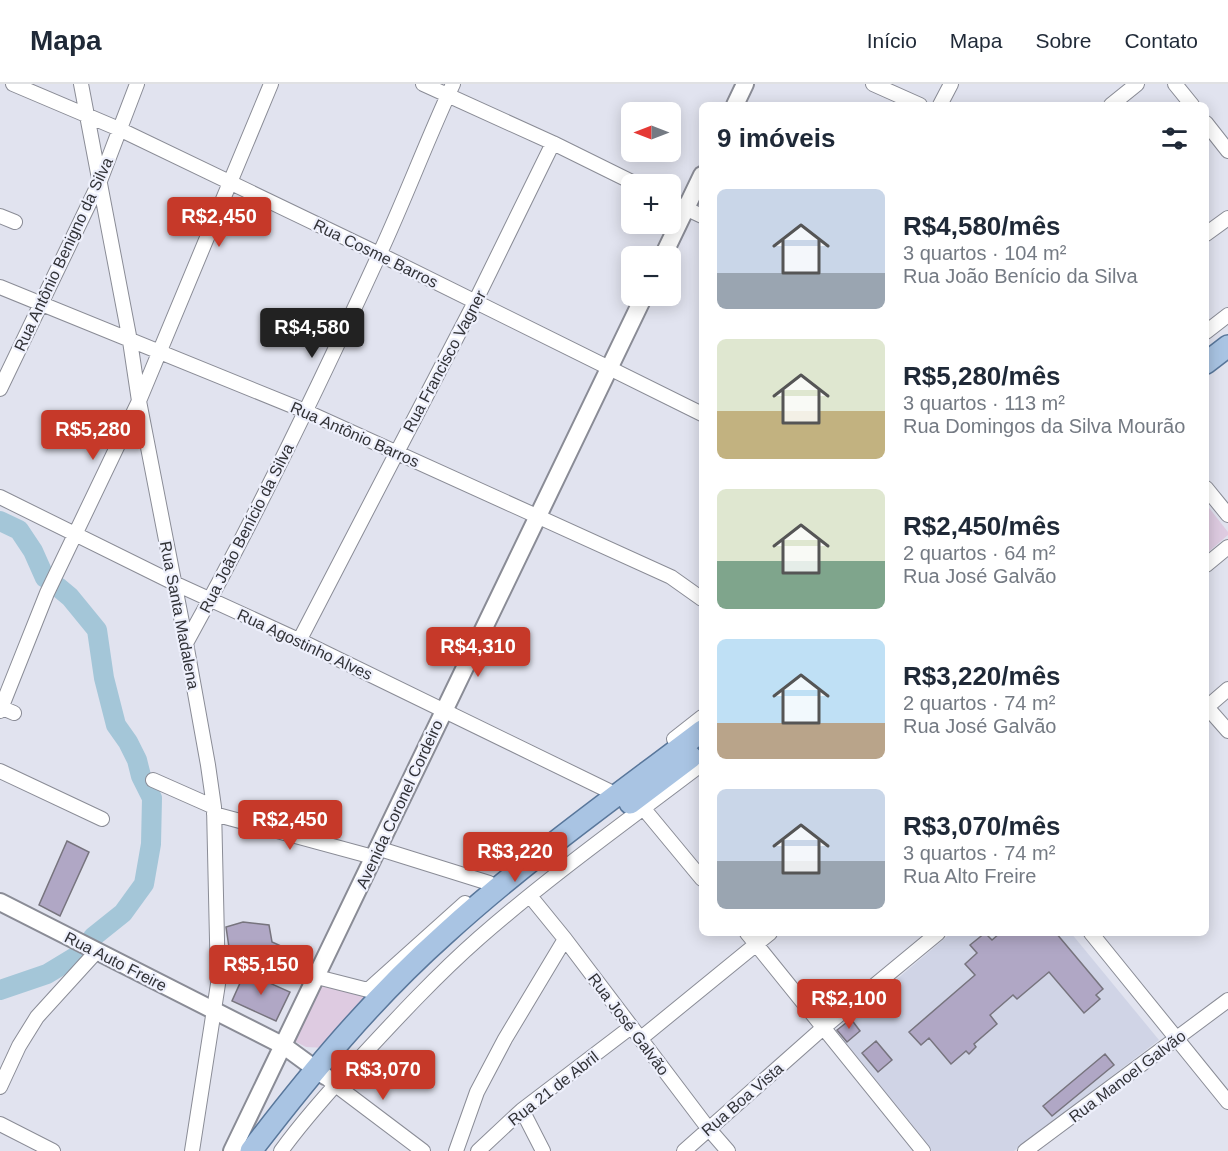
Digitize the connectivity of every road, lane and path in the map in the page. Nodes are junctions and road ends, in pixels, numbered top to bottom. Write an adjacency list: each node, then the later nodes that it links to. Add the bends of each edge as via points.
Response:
1 (14, 84): 17 (street, Rua Cosme Barros)
2 (81, 84): 17 (street, Rua Santa Madalena)
3 (137, 84): 19 (street, Rua Antônio Benigno da Silva)
4 (271, 84): 25 (street)
5 (423, 84): 11 (street)
6 (745, 84): 12 (street)
7 (873, 84): 13 (street)
8 (951, 84): 14 (street)
9 (1137, 84): 15 (street)
10 (1175, 84): 16 (street)
11 (451, 89): 20 (street); 34 (street, Rua João Benício da Silva)
12 (736, 102)
13 (913, 102)
14 (942, 102)
15 (1115, 102)
16 (1190, 102)
17 (87, 114): 19 (street, Rua Cosme Barros); 24 (street, Rua Santa Madalena)
18 (1209, 127): 21 (street)
19 (119, 129): 24 (street, Rua Antônio Benigno da Silva); 25 (street, Rua Cosme Barros)
20 (553, 143): 22 (street); 36 (street, Rua Francisco Vagner)
21 (1228, 151)
22 (621, 177)
23 (699, 181): 27 (street)
24 (100, 182): 37 (street, Rua Antônio Benigno da Silva); 42 (street, Rua Santa Madalena)
25 (229, 182): 34 (street, Rua Cosme Barros); 45 (street)
26 (681, 206): 27 (street)
27 (686, 208): 28 (street); 33 (street)
28 (699, 214)
29 (0, 216): 31 (street)
30 (1228, 218): 32 (street)
31 (15, 222)
32 (1209, 232)
33 (668, 246)
34 (379, 254): 36 (street, Rua Cosme Barros); 50 (street, Rua João Benício da Silva)
35 (0, 287): 37 (street, Rua Antônio Barros)
36 (475, 302): 47 (street, Rua Cosme Barros); 52 (street, Rua Francisco Vagner)
37 (41, 304): 42 (street, Rua Antônio Barros); 48 (street, Rua Antônio Benigno da Silva)
38 (639, 306): 47 (street, Avenida Coronel Cordeiro)
39 (1228, 315): 41 (street)
40 (1228, 329): 43 (main road)
41 (1209, 330)
42 (130, 341): 45 (street, Rua Antônio Barros); 49 (street, Rua Santa Madalena)
43 (1209, 344)
44 (1228, 346): 46 (main road)
45 (158, 351): 49 (street); 50 (street, Rua Antônio Barros)
46 (1209, 361)
47 (609, 367): 51 (street, Rua Cosme Barros); 56 (street, Avenida Coronel Cordeiro)
48 (0, 389)
49 (139, 401): 57 (street); 60 (street, Rua Santa Madalena)
50 (305, 411): 52 (street, Rua Antônio Barros); 62 (street, Rua João Benício da Silva)
51 (699, 412)
52 (396, 452): 56 (street, Rua Antônio Barros); 63 (street, Rua Francisco Vagner)
53 (1209, 492): 55 (street)
54 (0, 497): 57 (street, Rua Agostinho Alves)
55 (1228, 514)
56 (538, 517): 61 (street, Rua Antônio Barros, via 671,577); 68 (street, Avenida Coronel Cordeiro)
57 (76, 534): 60 (street, Rua Agostinho Alves); 67 (street, via 47,593)
58 (1228, 547): 59 (street)
59 (1209, 563)
60 (174, 583): 62 (street, Rua Agostinho Alves); 64 (street, Rua Santa Madalena)
61 (699, 597)
62 (211, 599): 63 (street, Rua Agostinho Alves); 64 (street, Rua João Benício da Silva)
63 (299, 641): 68 (street, Rua Agostinho Alves)
64 (186, 643): 80 (street, Rua Santa Madalena)
65 (1228, 689): 66 (street)
66 (1209, 705)
67 (4, 710)
68 (443, 710): 78 (street, Rua Agostinho Alves); 82 (street, Avenida Coronel Cordeiro)
69 (1209, 710): 71 (street)
70 (699, 719): 78 (street)
71 (1228, 731)
72 (699, 733): 76 (main road)
73 (699, 750): 76 (main road)
74 (699, 766): 79 (street)
75 (0, 771): 81 (street)
76 (655, 776): 94 (main road)
77 (153, 780): 80 (street)
78 (609, 791): 84 (street)
79 (644, 809): 83 (street); 85 (street)
80 (214, 811): 82 (street); 97 (street, Rua Santa Madalena, via 218,984)
81 (102, 819)
82 (376, 852): 84 (street); 95 (street, Avenida Coronel Cordeiro)
83 (699, 875)
84 (489, 883): 94 (street, via 440,923)
85 (530, 896): 91 (street, Rua José Galvão); 94 (street, via 479,938)
86 (0, 902): 93 (street, Rua Auto Freire)
87 (749, 936): 92 (street)
88 (766, 936): 92 (street)
89 (934, 936): 99 (street, Rua Boa Vista)
90 (1093, 936): 101 (street)
91 (565, 939): 98 (street, Rua José Galvão); 116 (street, via 477,1092)
92 (756, 945): 99 (street); 100 (street)
93 (97, 951): 97 (street, Rua Auto Freire); 104 (street, via 37,1017)
94 (421, 966): 95 (street, via 368,990); 103 (main road)
95 (317, 976): 102 (street, Avenida Coronel Cordeiro)
96 (1228, 1000): 101 (street, Rua Manoel Galvão)
97 (212, 1011): 102 (street, Rua Auto Freire); 110 (street, Rua Santa Madalena)
98 (631, 1027): 100 (street, Rua José Galvão); 106 (street, Rua 21 de Abril)
99 (823, 1028): 108 (street, Rua Boa Vista); 121 (street)
100 (640, 1039): 108 (street, Rua José Galvão)
101 (1177, 1039): 105 (street); 122 (street, Rua Manoel Galvão)
102 (284, 1046): 103 (street, Rua Auto Freire); 111 (street, Avenida Coronel Cordeiro)
103 (325, 1077): 112 (main road); 113 (main road); 114 (street); 115 (street)
104 (0, 1087)
105 (1228, 1102)
106 (522, 1110): 117 (street, Rua 21 de Abril); 118 (street)
107 (0, 1124): 109 (street)
108 (708, 1128): 119 (street, Rua Boa Vista); 120 (street, Rua José Galvão)
109 (53, 1151)
110 (192, 1151)
111 (232, 1151)
112 (251, 1151)
113 (268, 1151)
114 (281, 1151)
115 (423, 1151)
116 (456, 1151)
117 (478, 1151)
118 (543, 1151)
119 (684, 1151)
120 (728, 1151)
121 (923, 1151)
122 (1025, 1151)

